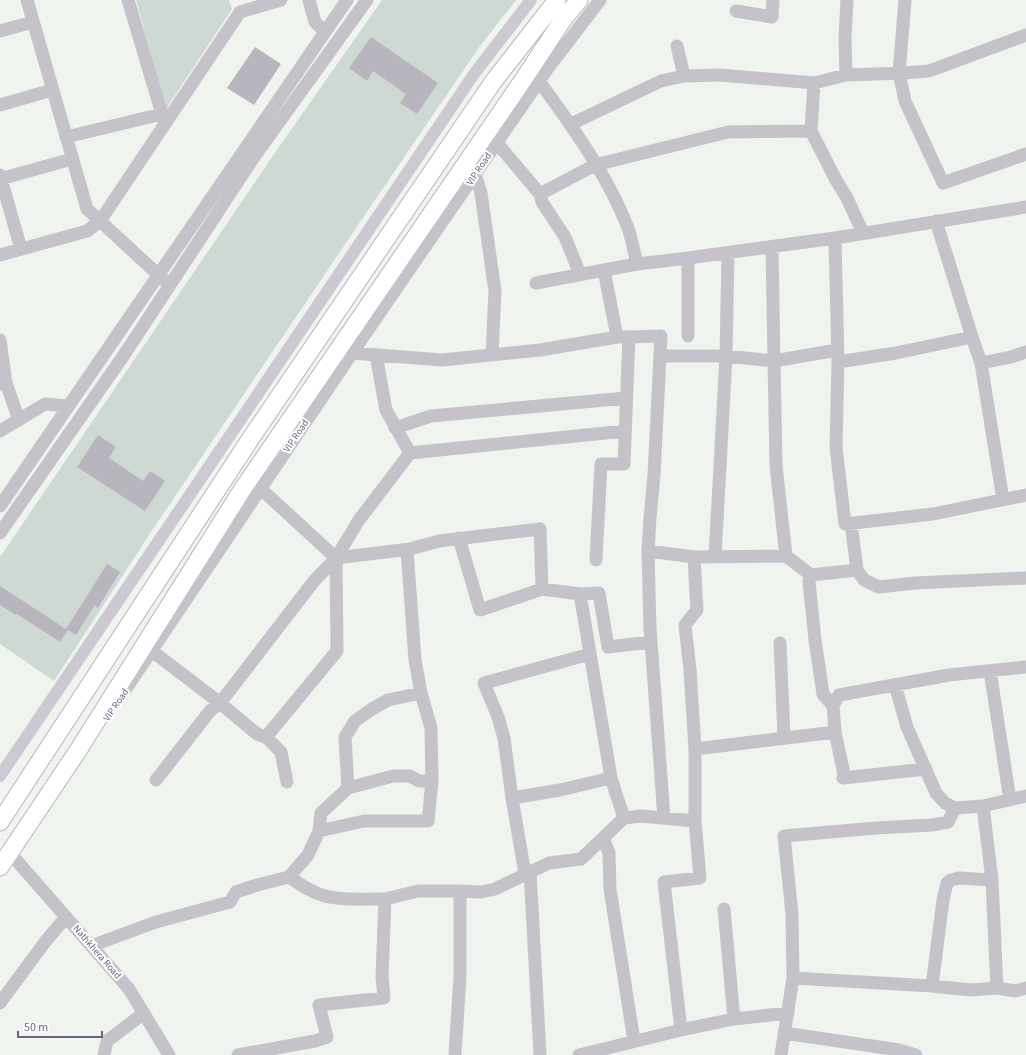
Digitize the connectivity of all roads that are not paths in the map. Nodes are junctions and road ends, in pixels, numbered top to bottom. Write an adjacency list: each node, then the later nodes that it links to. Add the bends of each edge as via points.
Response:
1 (27, 0): 15 (street)
2 (128, 0): 27 (street)
3 (281, 0): 13 (street)
4 (309, 0): 17 (street, via 315,22)
5 (347, 0): 17 (street)
6 (367, 0): 53 (street, via 254,157)
7 (556, 0): 122 (main road, via 493,82 251,438)
8 (579, 0): 125 (main road, VIP Road, via 564,18 242,490)
9 (600, 0): 23 (street, VIP Road)
10 (774, 0): 14 (street, via 772,17)
11 (847, 0): 21 (street)
12 (905, 0): 20 (street)
13 (238, 6): 27 (street)
14 (736, 11)
15 (33, 22): 16 (street); 25 (street)
16 (0, 31)
17 (325, 32): 51 (street)
18 (1026, 36): 20 (street, via 929,70)
19 (678, 46): 22 (street)
20 (899, 73): 21 (street); 32 (street, via 905,101 943,183)
21 (846, 75): 24 (street)
22 (684, 76): 24 (street, via 720,75); 28 (street, via 661,81)
23 (539, 80): 28 (street); 31 (street, VIP Road)
24 (814, 83): 29 (street)
25 (52, 90): 26 (street); 30 (street)
26 (0, 105)
27 (163, 119): 30 (street); 39 (street)
28 (571, 124): 34 (street)
29 (811, 131): 34 (street, via 728,132); 41 (street, via 848,198)
30 (66, 137): 33 (street)
31 (496, 143): 35 (street, VIP Road); 37 (street)
32 (1026, 154)
33 (72, 159): 36 (street); 39 (street, via 87,209)
34 (595, 165): 37 (street); 48 (street, via 615,198 629,229)
35 (475, 174): 59 (street, VIP Road); 61 (street, via 481,193 495,291)
36 (0, 178): 44 (street)
37 (540, 194): 50 (street, via 542,202 565,237)
38 (1026, 207): 40 (street)
39 (100, 221): 44 (street, via 87,231); 51 (street)
40 (936, 221): 41 (street); 56 (street)
41 (862, 233): 42 (street)
42 (835, 238): 43 (street); 64 (street)
43 (772, 247): 45 (street); 65 (street)
44 (21, 250): 46 (street)
45 (728, 253): 47 (street); 63 (street)
46 (0, 255)
47 (688, 258): 48 (street); 54 (street)
48 (637, 264): 49 (street)
49 (604, 270): 50 (street); 55 (street)
50 (580, 274): 52 (street)
51 (158, 275): 53 (street); 69 (street)
52 (536, 283)
53 (170, 284): 80 (street, via 126,352)
54 (688, 336)
55 (623, 337): 61 (street); 62 (street, via 661,336); 68 (street)
56 (972, 338): 64 (street); 66 (street)
57 (0, 340): 67 (street)
58 (1026, 352): 66 (street)
59 (352, 353): 60 (street); 75 (street, VIP Road)
60 (376, 355): 61 (street, via 442,360); 71 (street, via 386,410)
61 (492, 355)
62 (660, 356): 63 (street); 83 (street)
63 (726, 356): 65 (street); 86 (street)
64 (838, 356): 65 (street); 79 (street, via 836,447 845,524)
65 (774, 361): 84 (street, via 776,466)
66 (981, 363): 77 (street)
67 (3, 384): 70 (street)
68 (626, 398): 71 (street, via 431,416); 73 (street)
69 (68, 406): 70 (street, via 45,404); 78 (street)
70 (19, 420): 72 (street)
71 (395, 428): 74 (street)
72 (0, 431)
73 (625, 432): 74 (street); 88 (street, via 624,464 602,464)
74 (410, 453): 87 (street, via 359,520)
75 (261, 489): 87 (street); 96 (street, VIP Road)
76 (1026, 495): 77 (street)
77 (1003, 500): 79 (street, via 933,514)
78 (0, 506)
79 (851, 523): 89 (street)
80 (0, 533)
81 (459, 538): 82 (street); 92 (street, via 480,610); 92 (street, via 540,529)
82 (407, 550): 87 (street); 101 (street, via 415,660)
83 (648, 551): 85 (street); 94 (street)
84 (786, 556): 86 (street); 90 (street)
85 (694, 557): 86 (street); 107 (street, via 697,610 685,625)
86 (715, 557)
87 (336, 558): 102 (street, via 314,581); 105 (street, via 337,651)
88 (596, 560)
89 (857, 570): 90 (street); 91 (street, via 864,580 879,587)
90 (811, 575): 103 (street, via 808,582 823,694)
91 (1026, 578)
92 (542, 589): 93 (street)
93 (580, 594): 94 (street, via 599,593 608,647); 97 (street)
94 (651, 642): 120 (street)
95 (780, 643): 106 (street)
96 (152, 651): 102 (street); 125 (street, VIP Road)
97 (590, 654): 109 (street); 115 (street, via 484,683 504,738)
98 (1026, 667): 99 (street)
99 (990, 671): 100 (street, via 949,674); 116 (street)
100 (895, 685): 103 (street, via 839,695); 108 (street, via 907,727)
101 (421, 693): 111 (street, via 431,728); 113 (street, via 388,700 355,721 345,737)
102 (220, 702): 105 (street, via 257,734); 110 (street, via 210,711)
103 (833, 706): 104 (street)
104 (835, 732): 106 (street); 108 (street, via 843,778)
105 (266, 737): 112 (street, via 281,752)
106 (784, 738): 107 (street)
107 (695, 749): 121 (street)
108 (926, 769): 118 (street, via 936,793 945,804)
109 (611, 778): 115 (street); 119 (street)
110 (156, 780)
111 (432, 781): 113 (street, via 419,781 410,776 393,776); 123 (street, via 428,821 364,821)
112 (287, 782)
113 (348, 788): 123 (street, via 321,813)
114 (1026, 796): 116 (street)
115 (512, 798): 127 (street)
116 (1010, 800): 117 (street)
117 (983, 806): 118 (street); 130 (street)
118 (955, 808): 136 (street, via 948,822 932,825 784,836 792,914)
119 (624, 818): 120 (street); 124 (street)
120 (664, 818): 121 (street)
121 (695, 821): 144 (street, via 700,878 664,882)
122 (0, 822)
123 (319, 831): 128 (street, via 308,855)
124 (603, 838): 127 (street, via 581,859 549,862); 146 (street, via 609,853 610,889)
125 (12, 855): 126 (main road, VIP Road); 129 (street, VIP Road); 134 (street, Nathkhera Road)
126 (0, 867)
127 (528, 873): 131 (street, via 495,889 481,892); 151 (street)
128 (289, 877): 132 (street, via 304,888 321,895 356,900); 135 (street, via 236,892 230,902 156,922)
129 (0, 878)
130 (992, 880): 137 (street, via 959,878 947,883); 138 (street)
131 (460, 890): 132 (street, via 418,891); 150 (street, via 460,976)
132 (385, 899): 149 (street, via 382,976 384,998 319,1005 327,1037 315,1042)
133 (724, 909): 143 (street)
134 (66, 917): 135 (street, Nathkhera Road); 140 (street)
135 (91, 946): 141 (street, Nathkhera Road, via 129,989)
136 (793, 978): 137 (street); 142 (street)
137 (932, 986): 138 (street, via 971,990)
138 (997, 988): 139 (street, via 1014,992)
139 (1026, 988)
140 (0, 1004)
141 (144, 1013): 147 (street, via 107,1041); 148 (street, Nathkhera Road)
142 (788, 1013): 143 (street); 145 (street)
143 (734, 1019): 144 (street)
144 (681, 1030): 146 (street)
145 (784, 1033): 153 (street); 154 (street, via 899,1050)
146 (634, 1042): 152 (street)
147 (104, 1055)
148 (169, 1055)
149 (238, 1055)
150 (454, 1055)
151 (540, 1055)
152 (579, 1055)
153 (781, 1055)
154 (916, 1055)

